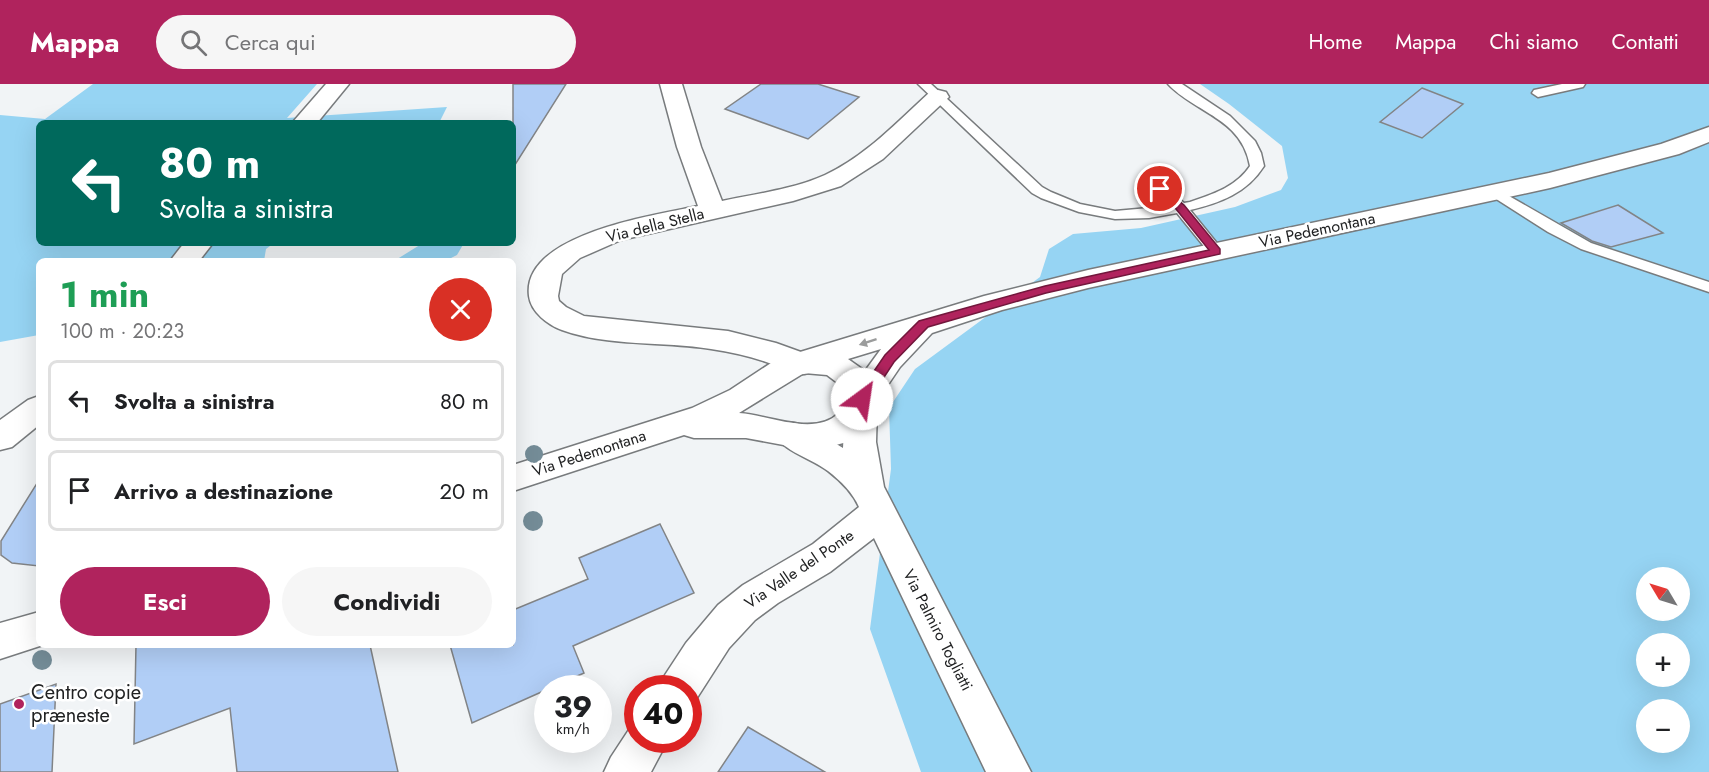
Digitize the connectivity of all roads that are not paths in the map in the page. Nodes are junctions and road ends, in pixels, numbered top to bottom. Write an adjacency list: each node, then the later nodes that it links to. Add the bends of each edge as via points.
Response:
1 (338, 84): 7 (street)
2 (671, 84): 12 (street)
3 (1174, 84): 11 (lane, via 1235,127 1251,144 1257,160 1252,176 1236,189)
4 (1579, 84): 6 (lane)
5 (931, 91): 11 (lane, via 1026,182 1052,199 1118,215 1146,215); 12 (street, Via della Stella, via 866,161 842,176 804,190)
6 (1538, 93)
7 (307, 120)
8 (1709, 134): 10 (street, Via Pedemontana, via 1670,148)
9 (1160, 189): 11 (lane)
10 (1495, 192): 14 (street, Via Pedemontana); 16 (lane, via 1586,246)
11 (1180, 207): 14 (lane)
12 (713, 211): 18 (street, Via della Stella, via 625,231 577,248 549,271 544,282 546,304 556,315 582,325 704,336)
13 (197, 246): 15 (street)
14 (1216, 252): 17 (street, Via Pedemontana, via 1050,288)
15 (187, 258)
16 (1709, 287)
17 (924, 324): 18 (street, Via Pedemontana, one-way to 18); 19 (street, Via Pedemontana, via 889,358)
18 (788, 370): 19 (street, via 825,364 840,368 855,379); 21 (street, Via Pedemontana, via 723,408); 22 (street, via 762,389 760,402 763,415)
19 (862, 403): 22 (street, Via Pedemontana, via 856,417 833,434 811,438); 25 (street, Via Palmiro Togliatti, via 859,442)
20 (36, 410): 23 (street)
21 (665, 429): 22 (street, Via Pedemontana, via 722,424); 24 (street, Via Pedemontana)
22 (784, 431): 25 (street, Via Palmiro Togliatti, via 840,462)
23 (0, 438)
24 (516, 476)
25 (873, 499): 28 (street, Via Valle del Ponte, via 838,546 740,609 712,640); 31 (street, Via Palmiro Togliatti)
26 (36, 630): 27 (street)
27 (0, 641)
28 (689, 675)
29 (638, 753): 30 (street)
30 (626, 772)
31 (1010, 772)

